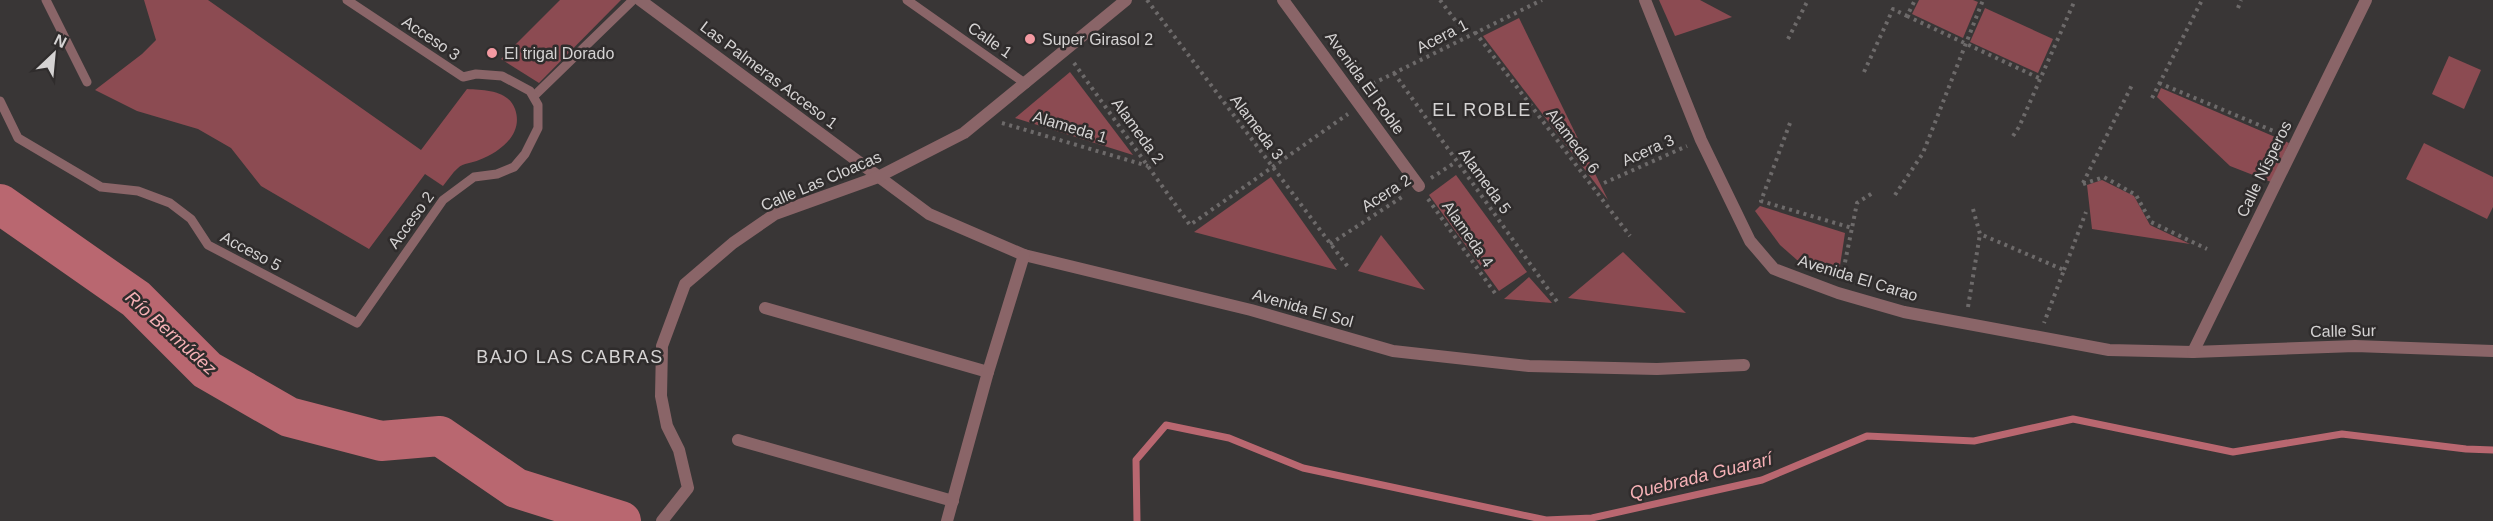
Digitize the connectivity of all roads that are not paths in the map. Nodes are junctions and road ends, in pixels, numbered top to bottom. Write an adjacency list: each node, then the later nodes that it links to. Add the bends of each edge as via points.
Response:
1 (46, 0): 10 (lane)
2 (347, 0): 12 (lane, Acceso 3, via 463,77 502,76)
3 (633, 0): 12 (lane)
4 (640, 0): 14 (street, Las Palmeras Acceso 1)
5 (907, 0): 11 (lane, Calle 1)
6 (1126, 0): 11 (street, Calle Las Cloacas)
7 (1283, 0): 15 (street, Avenida El Roble)
8 (1645, 0): 20 (street, Avenida El Carao, via 1701,140 1750,241 1774,269 1904,312 2109,350)
9 (2366, 0): 20 (street, Calle Nísperos)
10 (87, 82)
11 (1026, 84): 14 (street, Calle Las Cloacas, via 964,133)
12 (534, 96): 18 (lane, Acceso 2, via 538,129 525,154 514,167 474,177 442,200)
13 (0, 101): 18 (lane, Acceso 5, via 18,138 101,187 138,190 170,203 190,219 208,245)
14 (878, 177): 16 (street, Avenida El Sol, via 929,214); 25 (street, Calle Las Cloacas, via 775,214 685,284 662,346 661,396 688,488)
15 (1419, 186)
16 (1024, 255): 21 (street, Avenida El Sol, via 1251,310 1393,351 1529,366 1657,369); 22 (street)
17 (765, 308): 22 (street)
18 (357, 323)
19 (2493, 351): 20 (street, Calle Sur, via 2355,346)
20 (2193, 352)
21 (1744, 365)
22 (988, 372): 24 (street)
23 (738, 440): 24 (street)
24 (953, 501): 26 (street)
25 (662, 521)
26 (947, 521)

